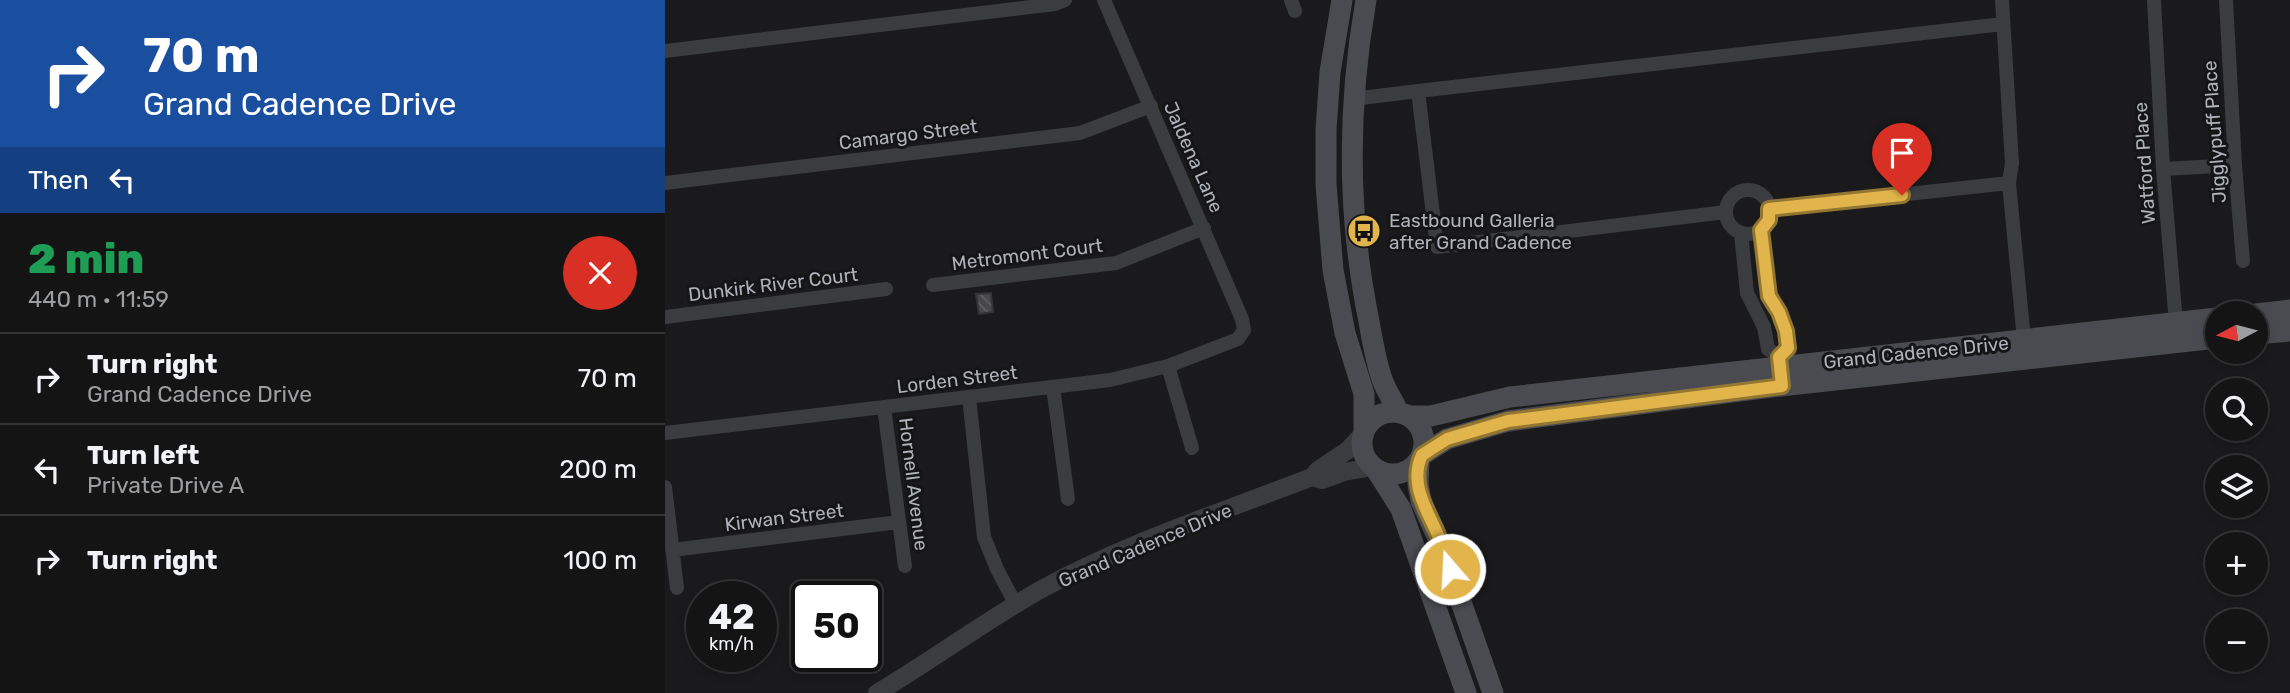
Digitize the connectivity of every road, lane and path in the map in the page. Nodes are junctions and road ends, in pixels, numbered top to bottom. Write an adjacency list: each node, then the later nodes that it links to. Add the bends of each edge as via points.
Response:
1 (1065, 0): 9 (street)
2 (1104, 0): 12 (street, Jaldena Lane)
3 (1342, 0): 41 (main road, via 1330,72 1326,184 1333,270 1345,333 1364,394)
4 (1366, 0): 11 (main road)
5 (2002, 0): 8 (street)
6 (2154, 0): 14 (street, Watford Place)
7 (2226, 0): 13 (street, Jigglypuff Place)
8 (2003, 24): 10 (street); 16 (street, via 2012,163)
9 (665, 51)
10 (1418, 91): 11 (street); 18 (street, via 1437,247)
11 (1353, 99): 40 (main road, via 1351,180 1356,246 1380,375)
12 (1151, 106): 15 (street, Camargo Street, via 1080,133); 19 (street, Jaldena Lane)
13 (2235, 165): 14 (street); 22 (street, Jigglypuff Place)
14 (2163, 169): 29 (street, Watford Place)
15 (665, 183)
16 (2009, 183): 17 (street); 34 (street)
17 (1769, 209): 18 (street, via 1759,193 1744,191 1731,198); 20 (street, via 1769,220)
18 (1726, 212): 21 (street, via 1730,225)
19 (1205, 228): 23 (street, Metromont Court, via 1116,263); 30 (street, Jaldena Lane)
20 (1761, 230): 21 (street); 36 (street, via 1769,296 1786,331 1788,348)
21 (1741, 233): 36 (street, via 1747,293 1764,327 1767,349)
22 (2243, 261)
23 (933, 285)
24 (886, 289): 27 (street, Dunkirk River Court)
25 (2290, 310): 26 (main road)
26 (2268, 313)
27 (665, 317)
28 (2205, 319): 29 (main road, Grand Cadence Drive)
29 (2176, 323): 34 (main road, Grand Cadence Drive)
30 (1244, 330): 35 (street, Lorden Street, via 1238,339)
31 (2290, 331): 32 (main road)
32 (2268, 333)
33 (2205, 339): 36 (main road, Grand Cadence Drive)
34 (2024, 340): 36 (main road, Grand Cadence Drive)
35 (1168, 366): 37 (street, Lorden Street); 43 (street)
36 (1780, 370): 40 (main road, Grand Cadence Drive, via 1510,397 1431,416); 44 (main road, Grand Cadence Drive, via 1508,421 1447,439)
37 (1053, 387): 38 (street, Lorden Street); 48 (street)
38 (968, 397): 39 (street, Lorden Street); 53 (street, via 984,537)
39 (884, 407): 42 (street, Lorden Street); 49 (street, Hornell Avenue)
40 (1403, 414): 41 (main road, via 1378,415); 44 (main road, via 1424,437)
41 (1363, 432): 45 (main road, via 1363,452); 46 (street, Grand Cadence Drive)
42 (665, 433)
43 (1192, 448)
44 (1421, 458): 45 (main road, via 1396,475); 56 (main road, via 1420,497)
45 (1375, 469): 46 (street, Grand Cadence Drive, via 1322,480); 55 (main road, via 1401,509)
46 (1312, 477): 53 (street, Grand Cadence Drive, via 1125,549)
47 (665, 487): 50 (street)
48 (1067, 499)
49 (899, 522): 50 (street, Kirwan Street); 51 (street, Hornell Avenue)
50 (672, 550): 52 (street)
51 (905, 566)
52 (677, 588)
53 (1016, 605): 54 (street, Grand Cadence Drive)
54 (877, 693)
55 (1465, 693)
56 (1493, 693)

